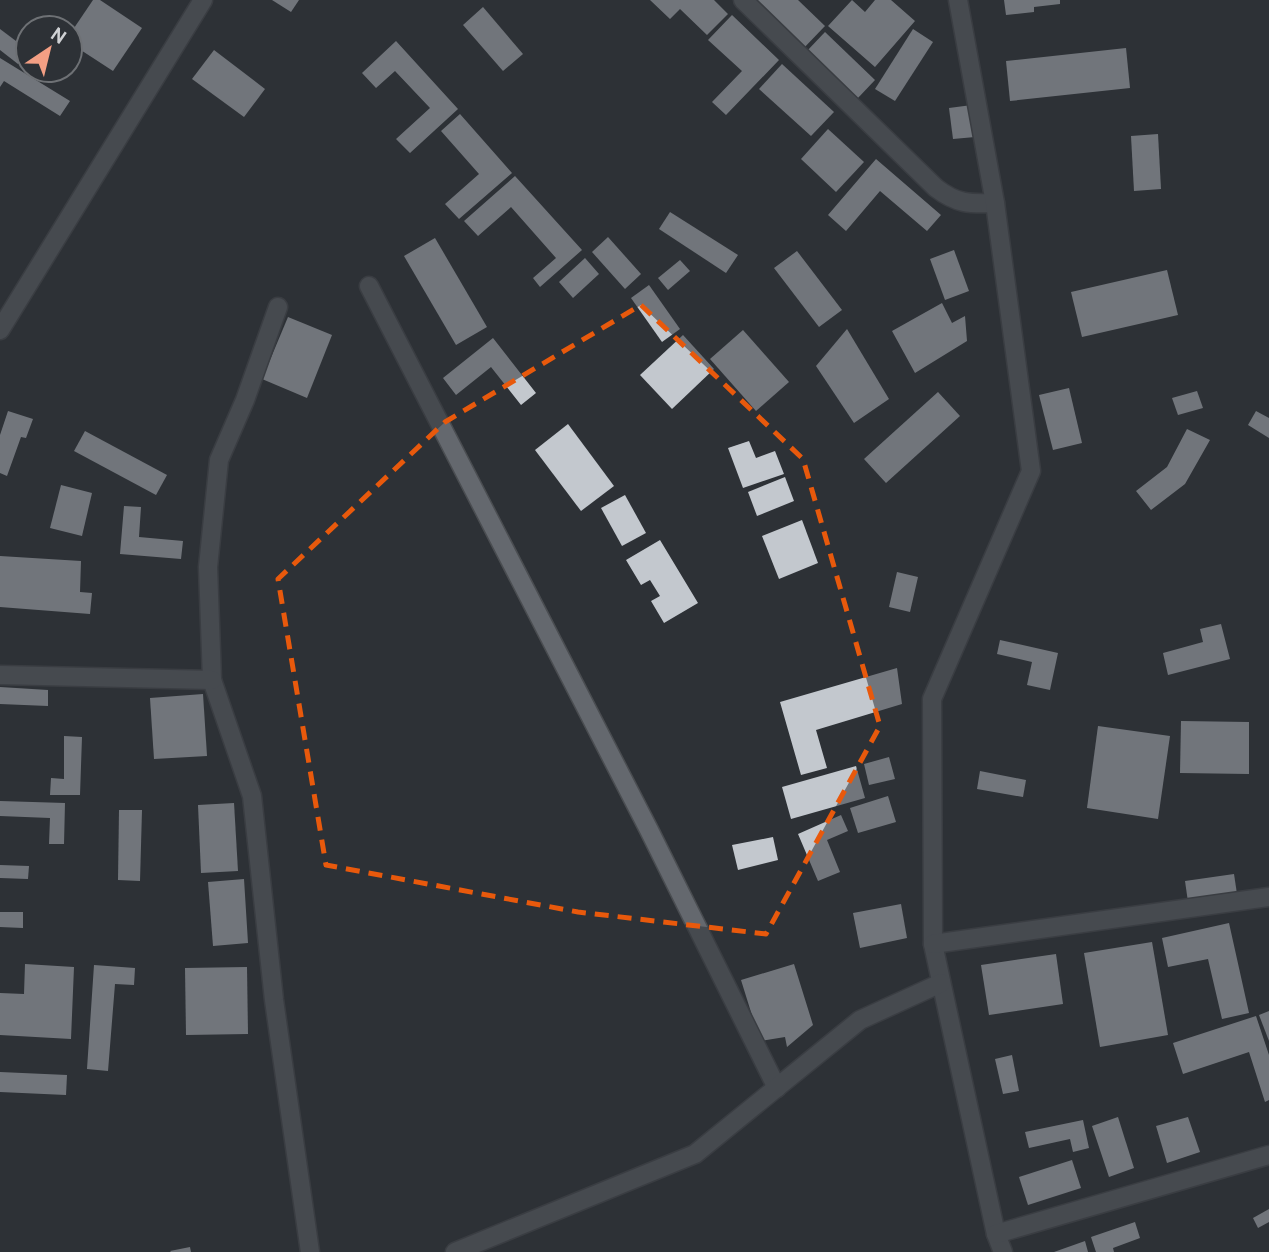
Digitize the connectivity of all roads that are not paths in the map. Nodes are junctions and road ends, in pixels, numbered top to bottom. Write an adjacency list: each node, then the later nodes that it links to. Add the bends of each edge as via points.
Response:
1 (204, 0): 7 (street)
2 (743, 0): 4 (street, via 936,188 951,200)
3 (958, 0): 4 (street)
4 (995, 203): 11 (street, via 1031,471 932,699)
5 (369, 286): 13 (street)
6 (278, 307): 9 (street, via 219,460 208,567)
7 (0, 330)
8 (0, 675): 9 (street)
9 (212, 680): 16 (street, via 253,796 274,1000)
10 (1269, 897): 11 (street)
11 (933, 944): 12 (street)
12 (941, 984): 13 (street, via 860,1020); 15 (street)
13 (777, 1088): 17 (street, via 695,1154)
14 (1269, 1155): 15 (street)
15 (996, 1234): 18 (street)
16 (310, 1252)
17 (456, 1252)
18 (1003, 1252)

